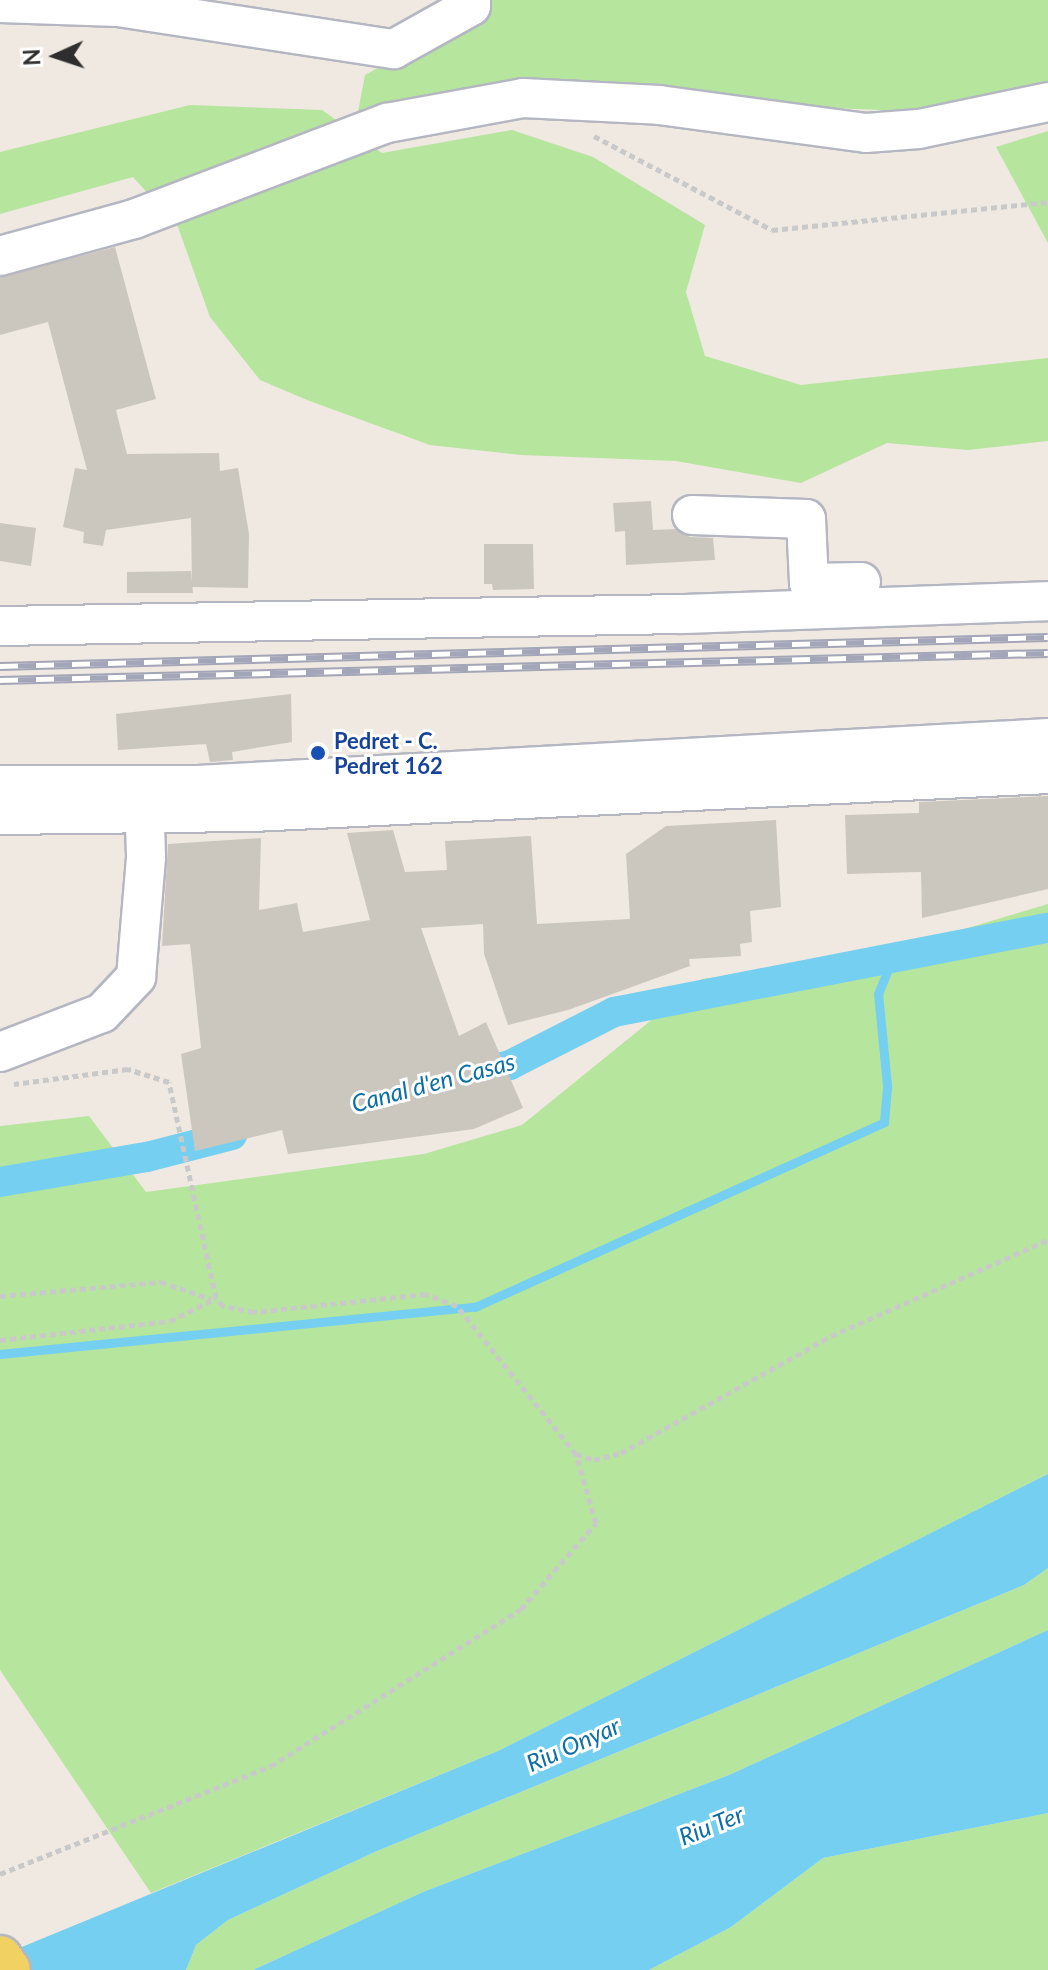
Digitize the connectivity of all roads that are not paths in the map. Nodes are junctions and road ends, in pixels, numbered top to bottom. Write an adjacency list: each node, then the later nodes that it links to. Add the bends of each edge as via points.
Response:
1 (471, 0): 2 (street, via 471,6 394,49 118,7)
2 (0, 3)
3 (1048, 102): 4 (street, via 919,129 866,133 659,105 523,98 387,123 134,219)
4 (0, 256)
5 (692, 515): 7 (street, via 806,519)
6 (1048, 577): 7 (street)
7 (810, 596): 8 (street); 9 (street)
8 (1048, 601)
9 (0, 626)
10 (1048, 738): 13 (street)
11 (1048, 774): 13 (street, via 739,792)
12 (0, 785): 13 (street)
13 (144, 799): 14 (street); 15 (street, via 136,977 102,1013)
14 (0, 815)
15 (0, 1052)
16 (0, 1958): 17 (main road)
17 (8, 1970)

